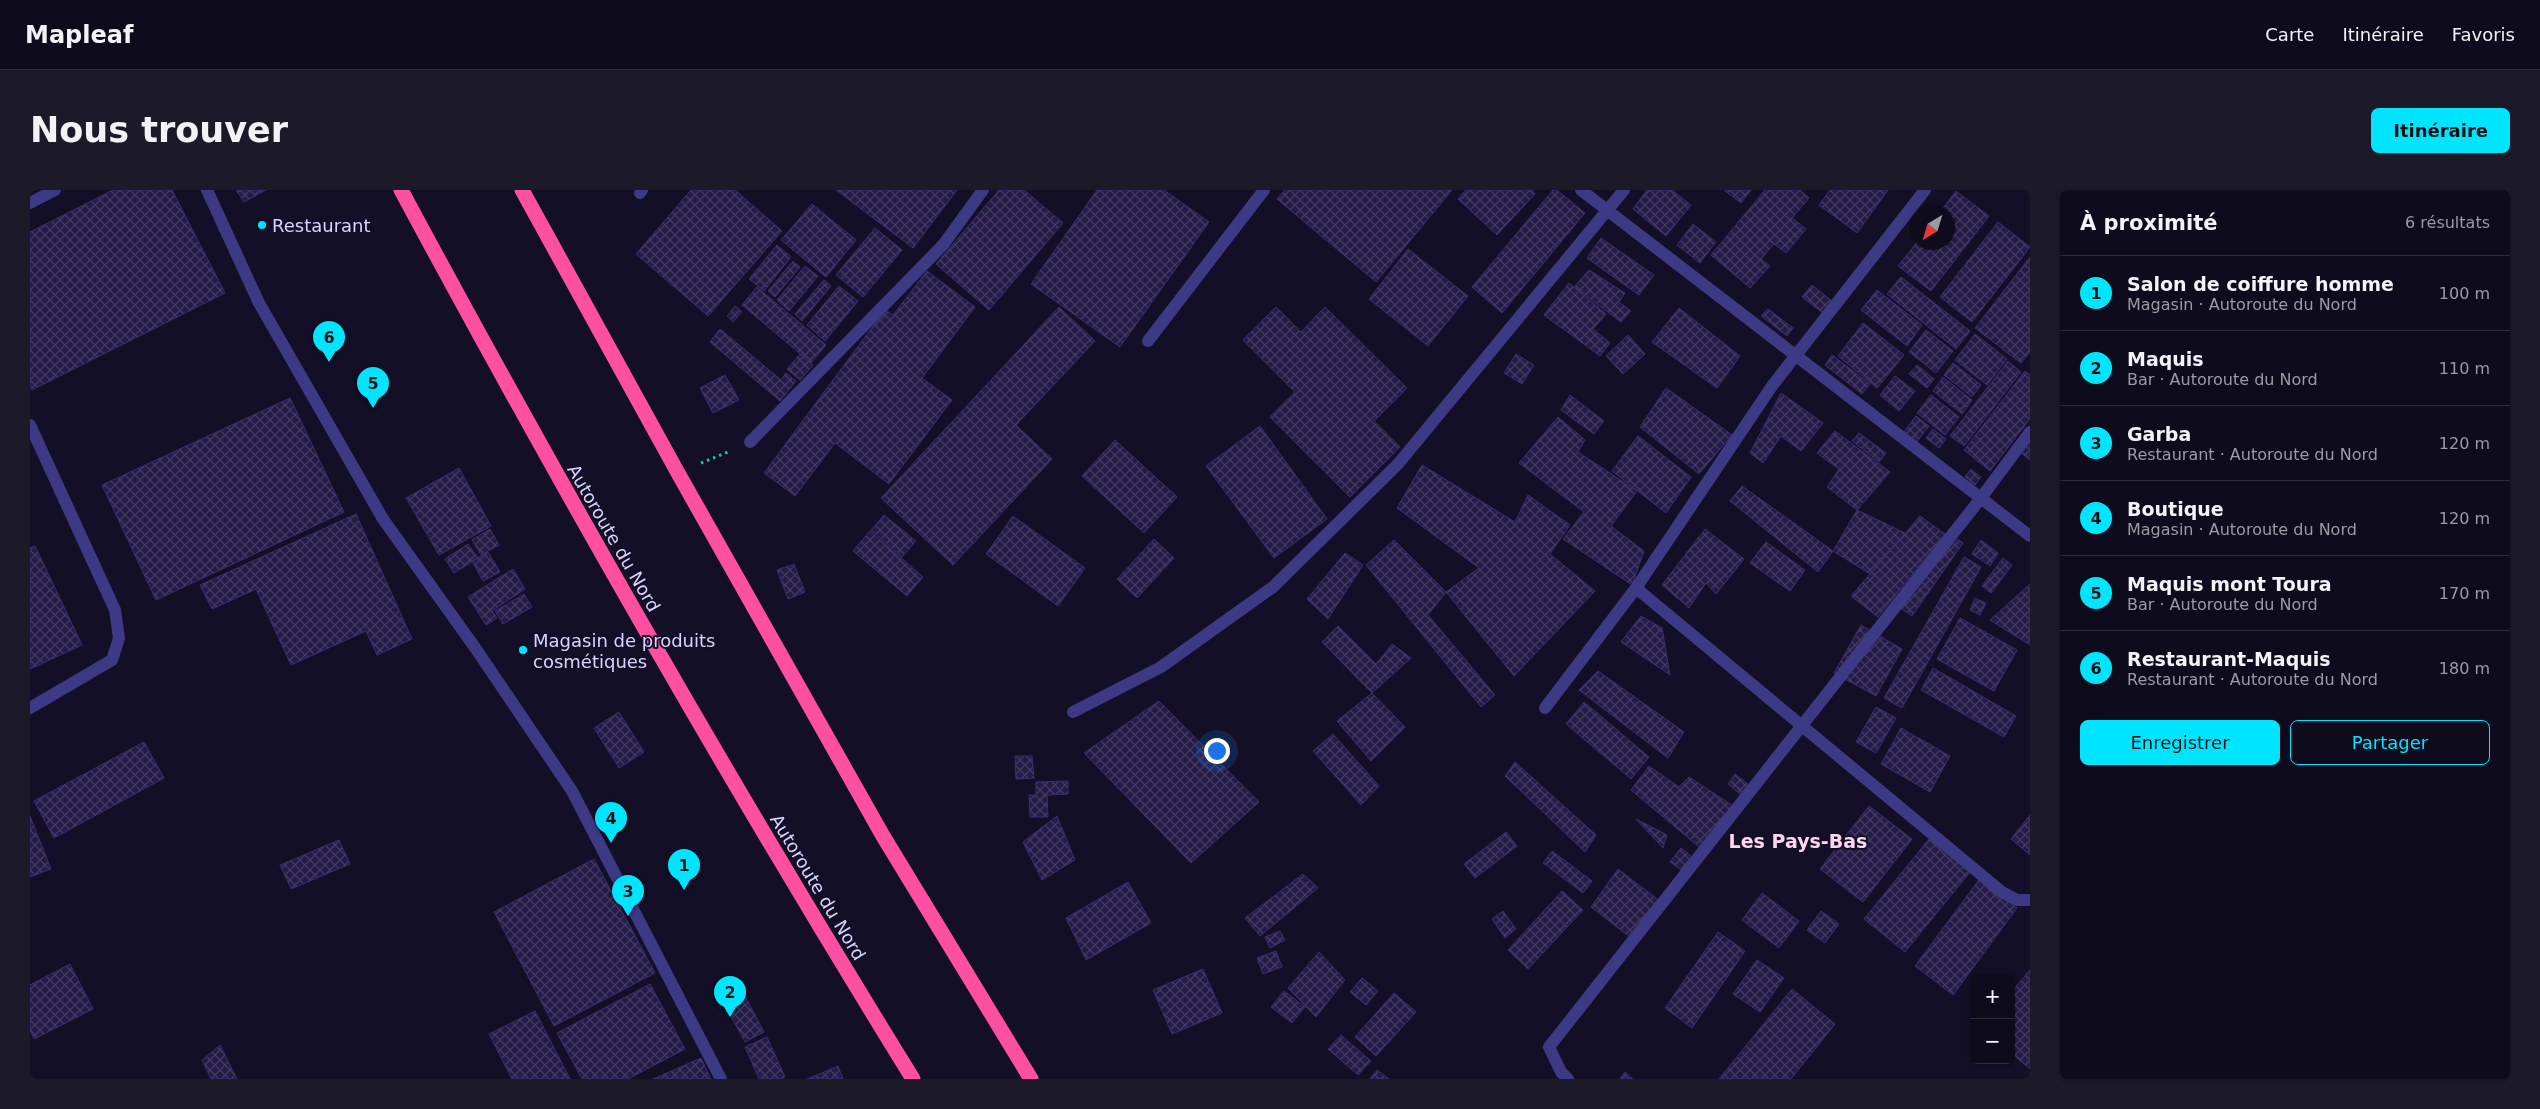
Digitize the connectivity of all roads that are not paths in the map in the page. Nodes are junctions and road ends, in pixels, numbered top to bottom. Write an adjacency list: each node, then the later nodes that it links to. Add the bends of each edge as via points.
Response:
1 (55, 190): 10 (street)
2 (207, 190): 25 (street, via 259,303 383,519 572,791)
3 (401, 190): 26 (highway, Autoroute du Nord, via 514,400 653,643 798,893)
4 (522, 190): 27 (highway, via 883,836)
5 (983, 190): 16 (street, via 943,244)
6 (1264, 190): 12 (street)
7 (1581, 190): 11 (street)
8 (1624, 190): 11 (street)
9 (1925, 190): 13 (street)
10 (30, 203)
11 (1609, 210): 13 (street); 22 (street, via 1398,464 1273,587 1161,667)
12 (1148, 341)
13 (1795, 356): 17 (street); 19 (street)
14 (30, 425): 20 (street, via 115,610 119,638 112,660)
15 (2030, 432): 17 (street)
16 (750, 442)
17 (1981, 498): 18 (street); 23 (street)
18 (2030, 536)
19 (1636, 588): 21 (street); 23 (street)
20 (30, 708)
21 (1545, 708)
22 (1073, 712)
23 (1801, 725): 24 (street, via 2002,892 2017,900); 28 (street, via 1549,1047)
24 (2030, 900)
25 (721, 1079)
26 (913, 1079)
27 (1031, 1079)
28 (1568, 1079)

